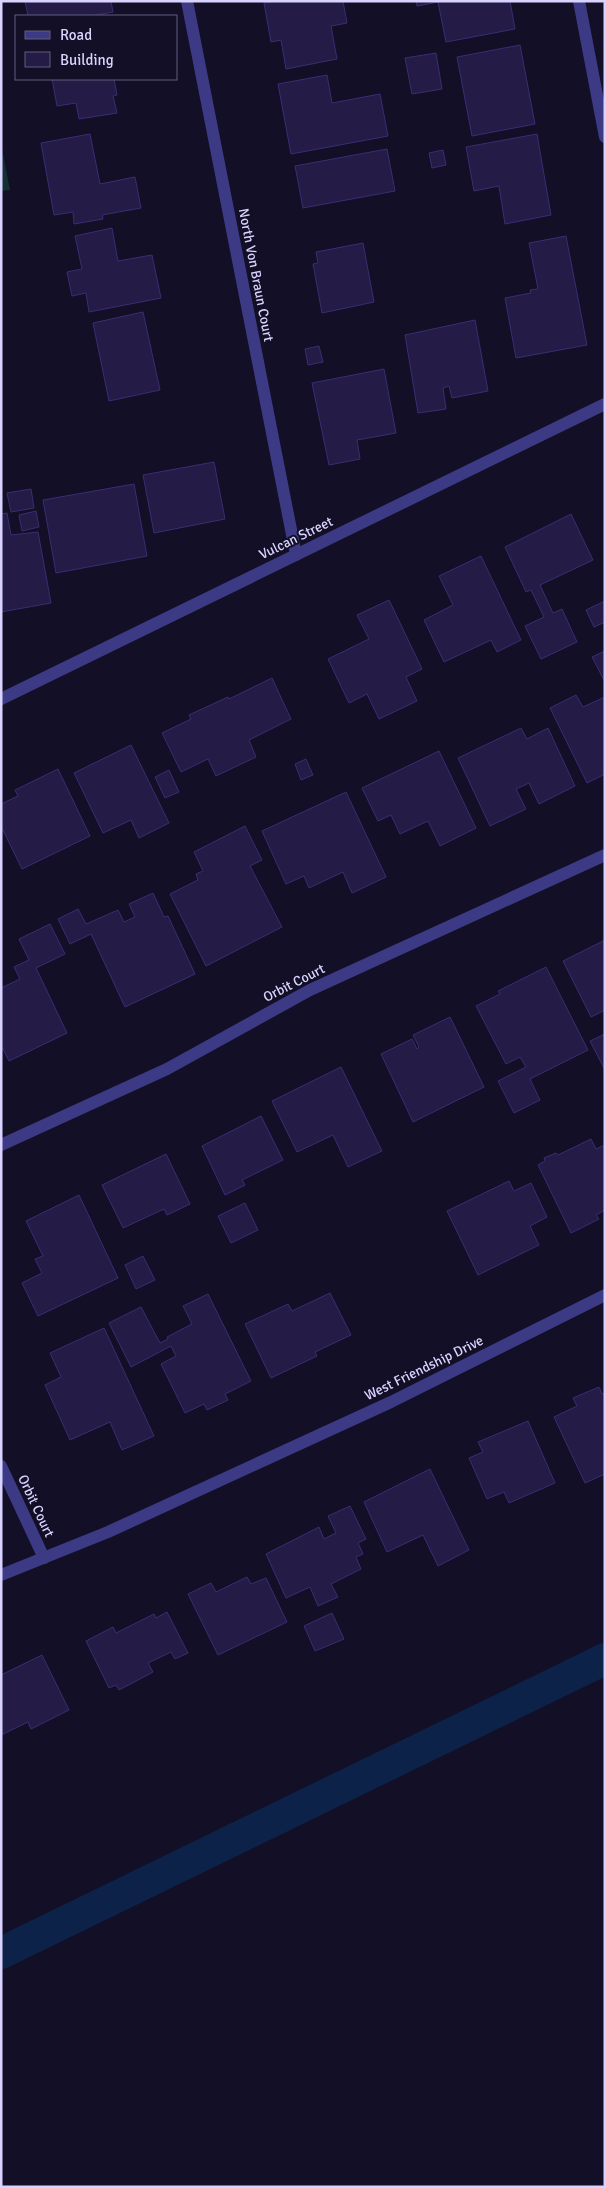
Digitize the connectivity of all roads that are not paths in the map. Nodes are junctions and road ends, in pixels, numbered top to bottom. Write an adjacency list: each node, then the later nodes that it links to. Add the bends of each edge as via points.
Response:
1 (187, 1): 5 (street, North Von Braun Court)
2 (579, 1): 3 (street)
3 (605, 137)
4 (605, 404): 5 (street, Vulcan Street)
5 (296, 555): 6 (street, Vulcan Street)
6 (1, 699)
7 (605, 855): 8 (street, Orbit Court, via 310,990 167,1069)
8 (1, 1145)
9 (605, 1295): 11 (street, West Friendship Drive, via 391,1402 108,1532)
10 (1, 1466): 11 (street, Orbit Court)
11 (44, 1558): 12 (street, West Friendship Drive)
12 (6, 1573)

